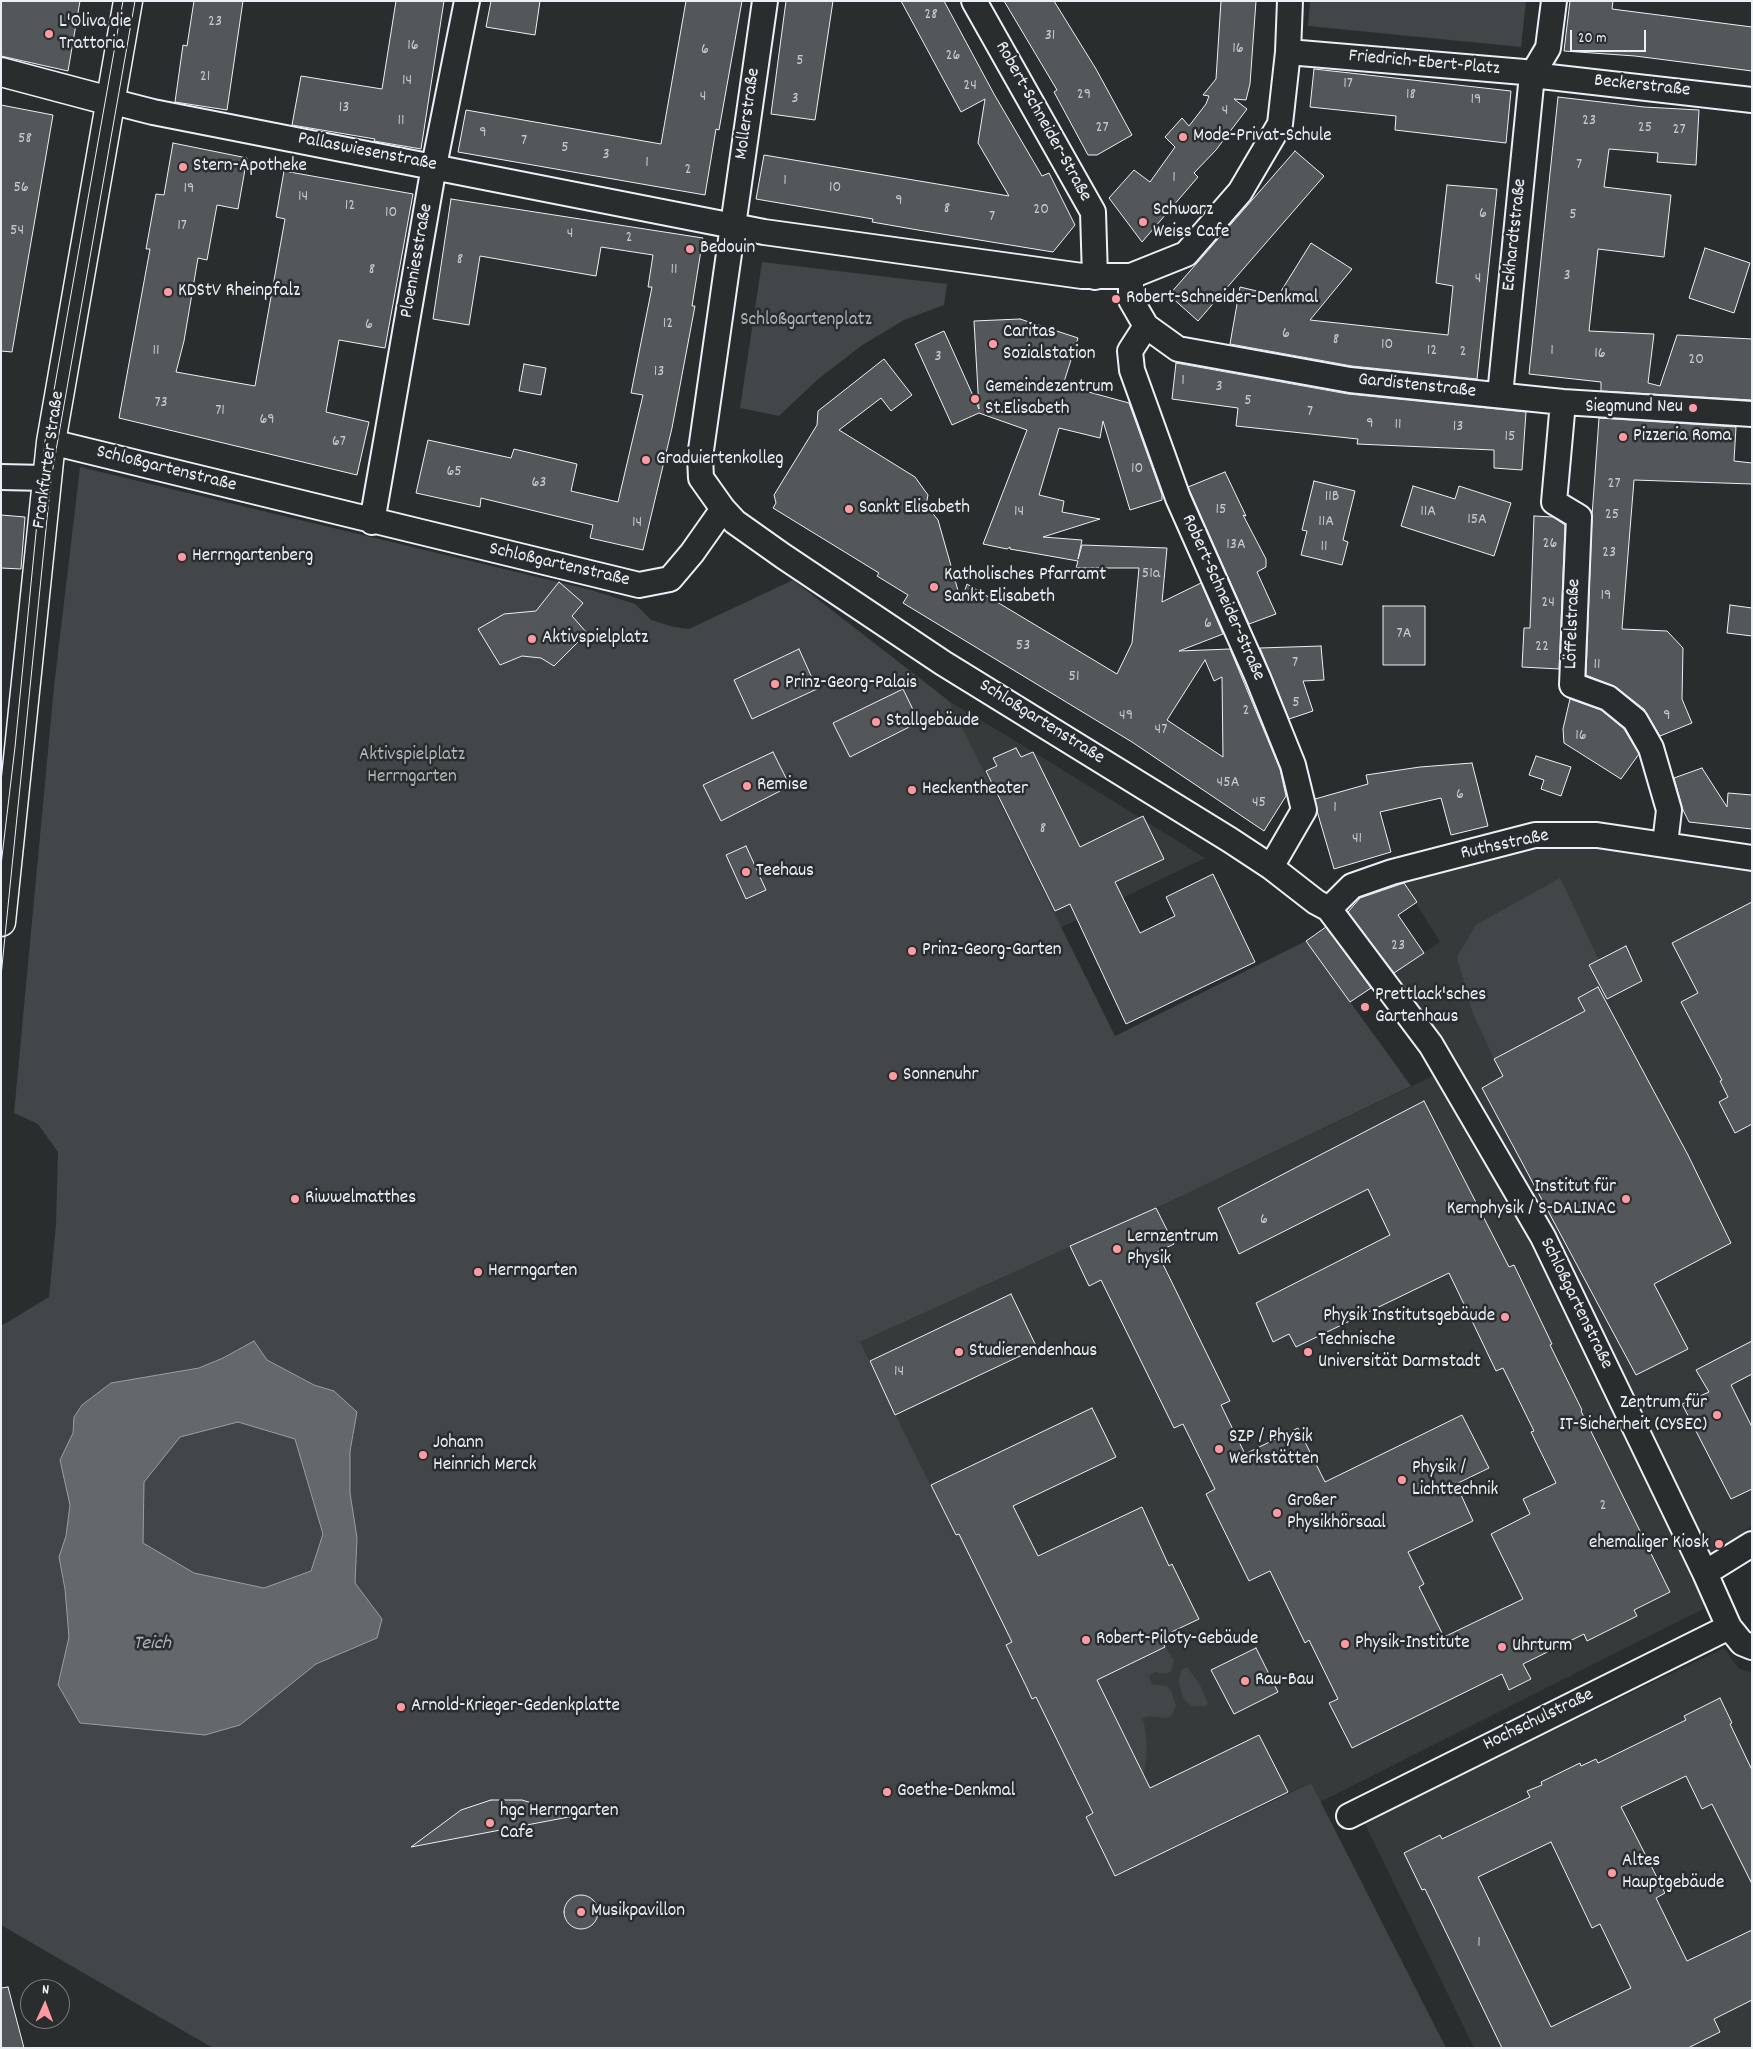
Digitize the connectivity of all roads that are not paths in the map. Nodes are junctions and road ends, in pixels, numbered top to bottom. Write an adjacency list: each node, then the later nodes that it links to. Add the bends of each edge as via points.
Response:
1 (128, 1): 11 (main road, Frankfurter Straße)
2 (467, 1): 12 (street, Ploenniesstraße)
3 (765, 1): 13 (street, Mollerstraße)
4 (974, 1): 15 (street, Robert-Schneider-Straße, via 1093,212)
5 (1290, 1): 7 (street)
6 (1554, 1): 9 (street, via 1548,48)
7 (1288, 52): 9 (street, Friedrich-Ebert-Platz); 14 (street, via 1280,124 1240,192 1186,254)
8 (1, 72): 11 (main road, Pallaswiesenstraße)
9 (1532, 75): 10 (street, Beckerstraße); 17 (street, Eckhardtstraße)
10 (1752, 100)
11 (110, 102): 12 (street, Pallaswiesenstraße); 20 (main road, Frankfurter Straße)
12 (434, 166): 13 (street, Pallaswiesenstraße); 24 (street, Ploenniesstraße)
13 (734, 226): 15 (street); 23 (street, via 700,457 701,478)
14 (1131, 276): 15 (street); 16 (street, Gardistenstraße, via 1131,300)
15 (1095, 277)
16 (1146, 326): 17 (street, Gardistenstraße, via 1178,349 1350,380); 27 (street, Robert-Schneider-Straße, via 1130,351 1132,370 1178,498 1293,765 1304,810)
17 (1500, 395): 18 (street, Gardistenstraße)
18 (1563, 402): 19 (street, Gardistenstraße); 25 (street, Löffelstraße, via 1554,502 1578,517 1572,685 1608,698 1635,720 1652,748 1670,810)
19 (1752, 414)
20 (50, 442): 22 (main road, Frankfurter Straße); 24 (street, Schloßgartenstraße)
21 (1, 477): 22 (street)
22 (46, 478): 29 (main road, Frankfurter Straße)
23 (723, 509): 24 (street, Schloßgartenstraße, via 670,579 639,585); 27 (street, Schloßgartenstraße, via 735,522 783,556 943,662)
24 (372, 522)
25 (1665, 844): 26 (street, Ruthsstraße); 28 (street, Ruthsstraße, via 1597,836 1535,836 1392,872 1352,886)
26 (1752, 858)
27 (1271, 867): 28 (street, Schloßgartenstraße)
28 (1329, 909): 31 (street, Schloßgartenstraße, via 1431,1045 1543,1237)
29 (1, 922)
30 (1752, 1544): 31 (street)
31 (1705, 1573): 32 (street, Schloßgartenstraße)
32 (1729, 1626): 33 (street, Schloßgartenstraße, via 1742,1643); 34 (street, Hochschulstraße)
33 (1752, 1647)
34 (1349, 1816)

